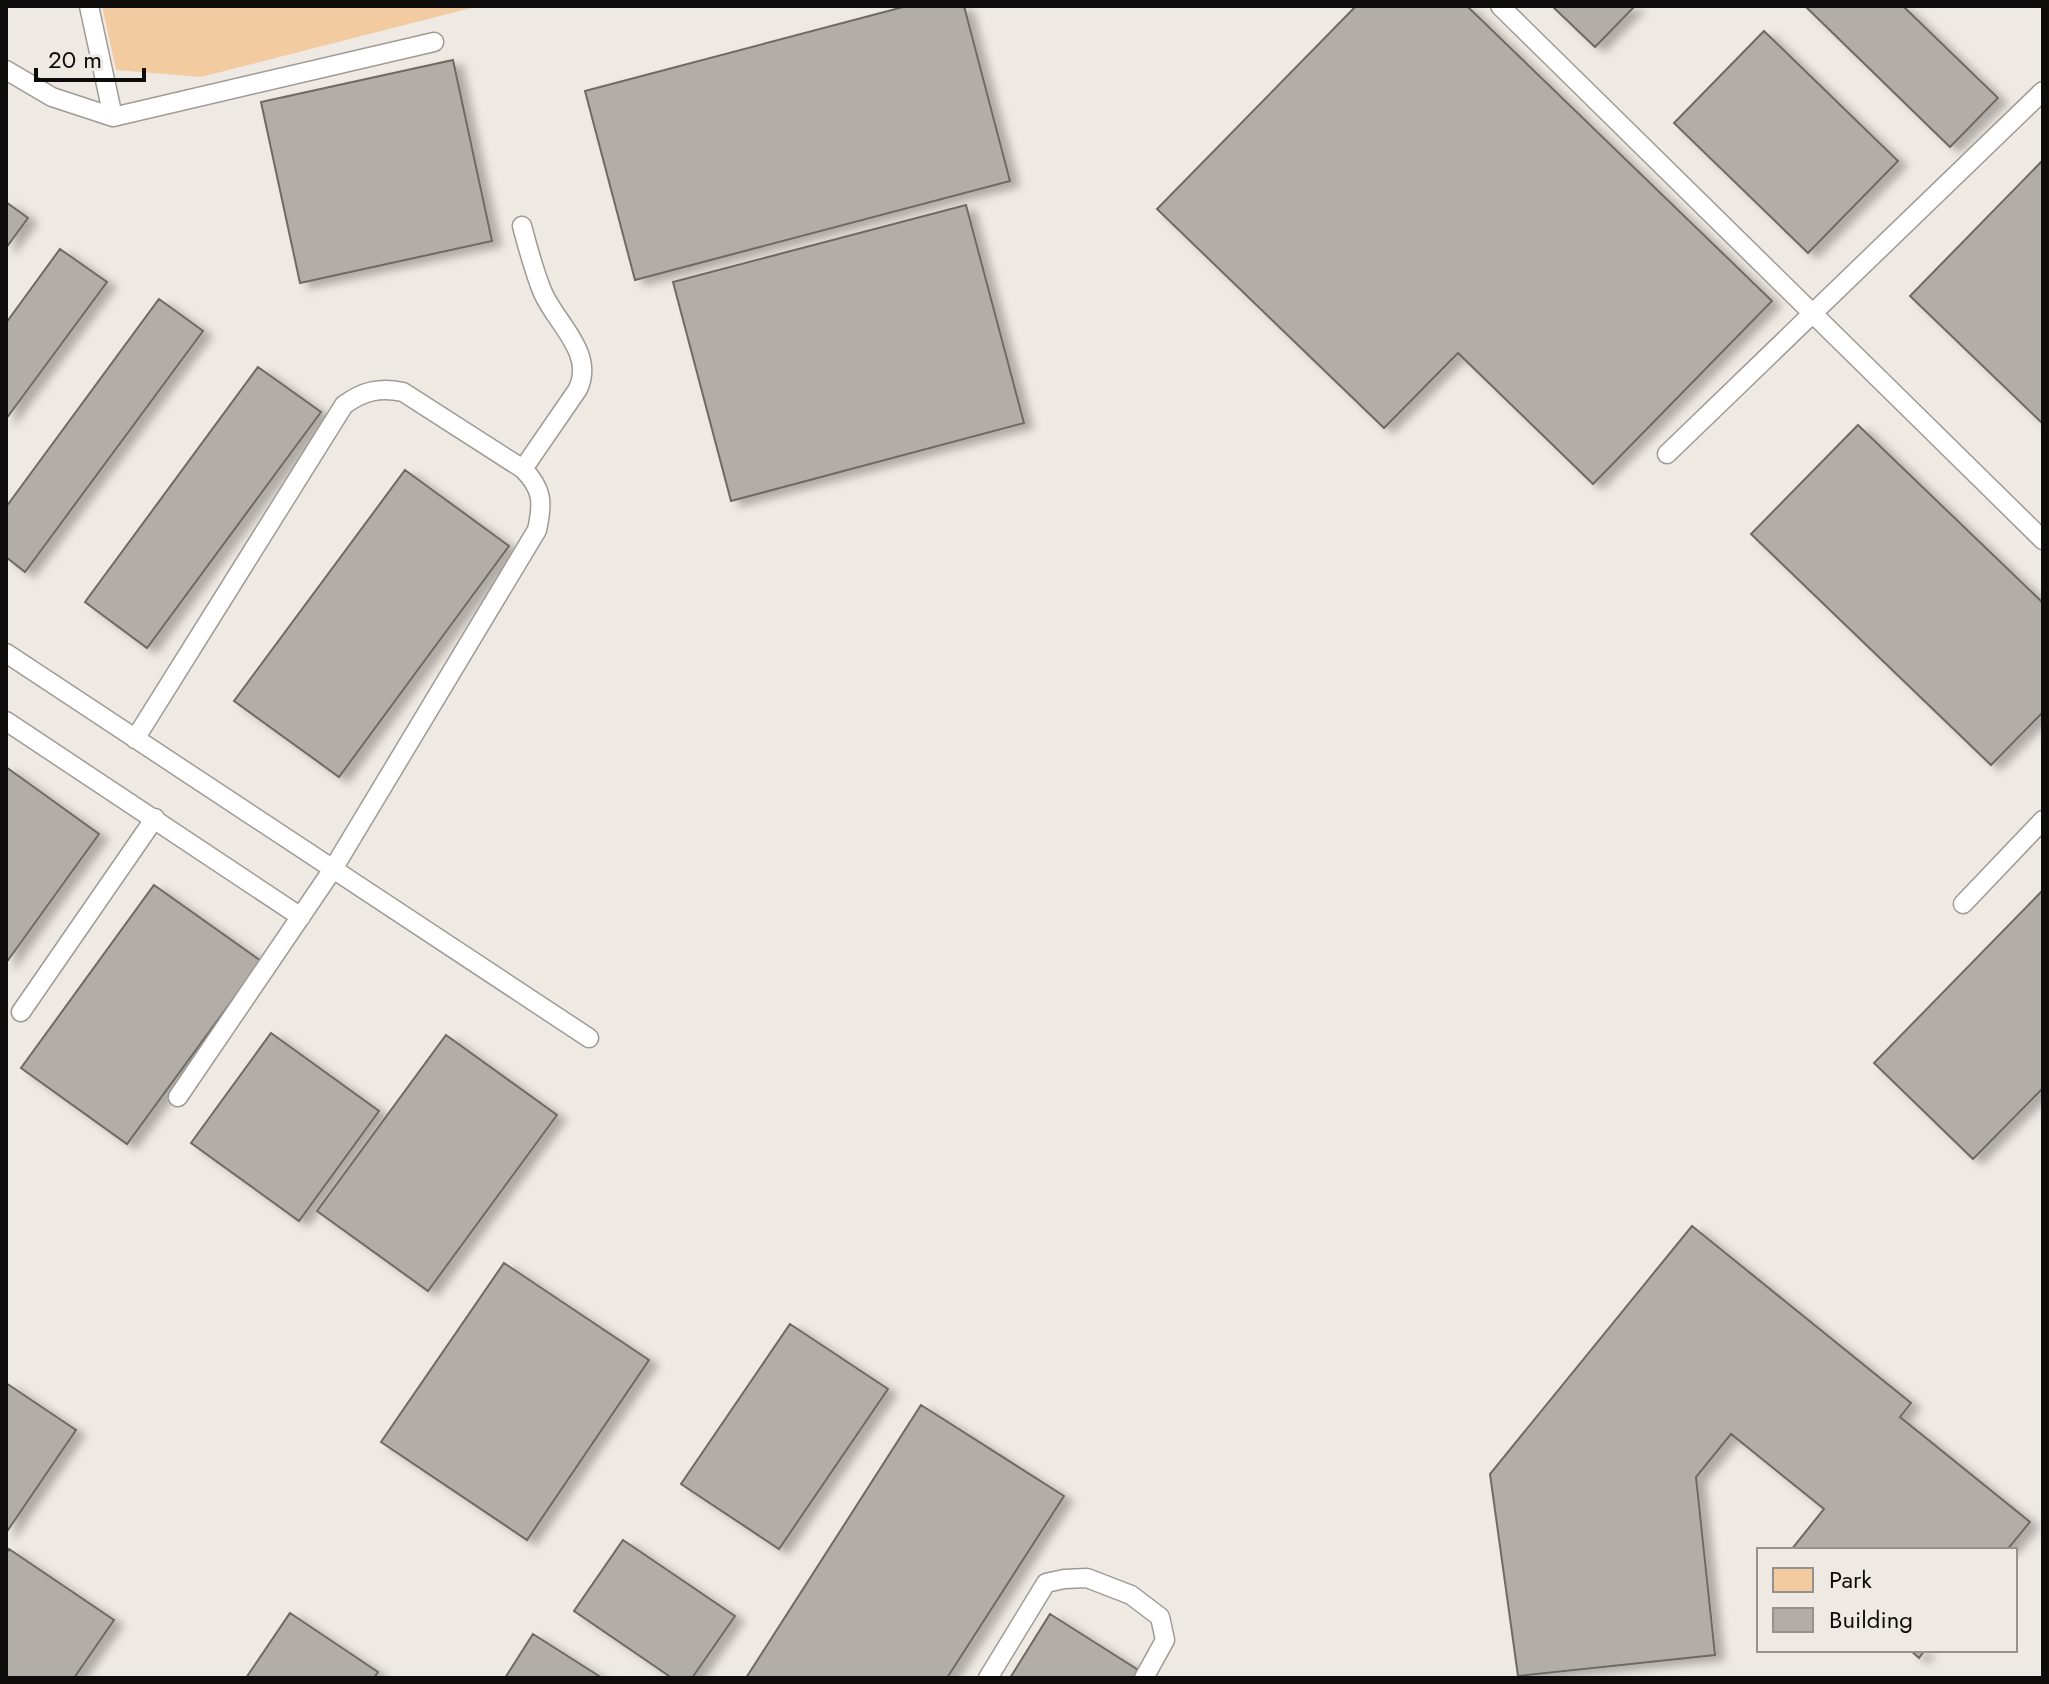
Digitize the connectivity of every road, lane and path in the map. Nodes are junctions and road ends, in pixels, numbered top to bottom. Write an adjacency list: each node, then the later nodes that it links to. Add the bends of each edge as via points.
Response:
1 (89, 6): 6 (lane)
2 (1500, 6): 8 (lane)
3 (434, 42): 6 (lane)
4 (6, 70): 6 (lane, via 52,97)
5 (2043, 91): 8 (lane)
6 (113, 117)
7 (522, 226): 10 (lane, via 544,296 575,346 583,370 578,389)
8 (1812, 313): 9 (lane); 11 (lane)
9 (1667, 454)
10 (523, 469): 14 (lane, via 403,392 388,388 356,396 344,405); 17 (lane, via 540,494 537,530)
11 (2043, 540)
12 (6, 653): 14 (lane)
13 (6, 721): 15 (lane)
14 (135, 739): 17 (lane)
15 (155, 818): 19 (lane); 20 (lane)
16 (2043, 820): 18 (lane)
17 (333, 869): 19 (lane); 21 (lane)
18 (1963, 904)
19 (301, 917): 22 (lane)
20 (21, 1012)
21 (589, 1038)
22 (178, 1097)
23 (988, 1678): 24 (lane, via 1046,1583 1087,1578 1131,1595 1160,1617 1165,1640)
24 (1144, 1678)

